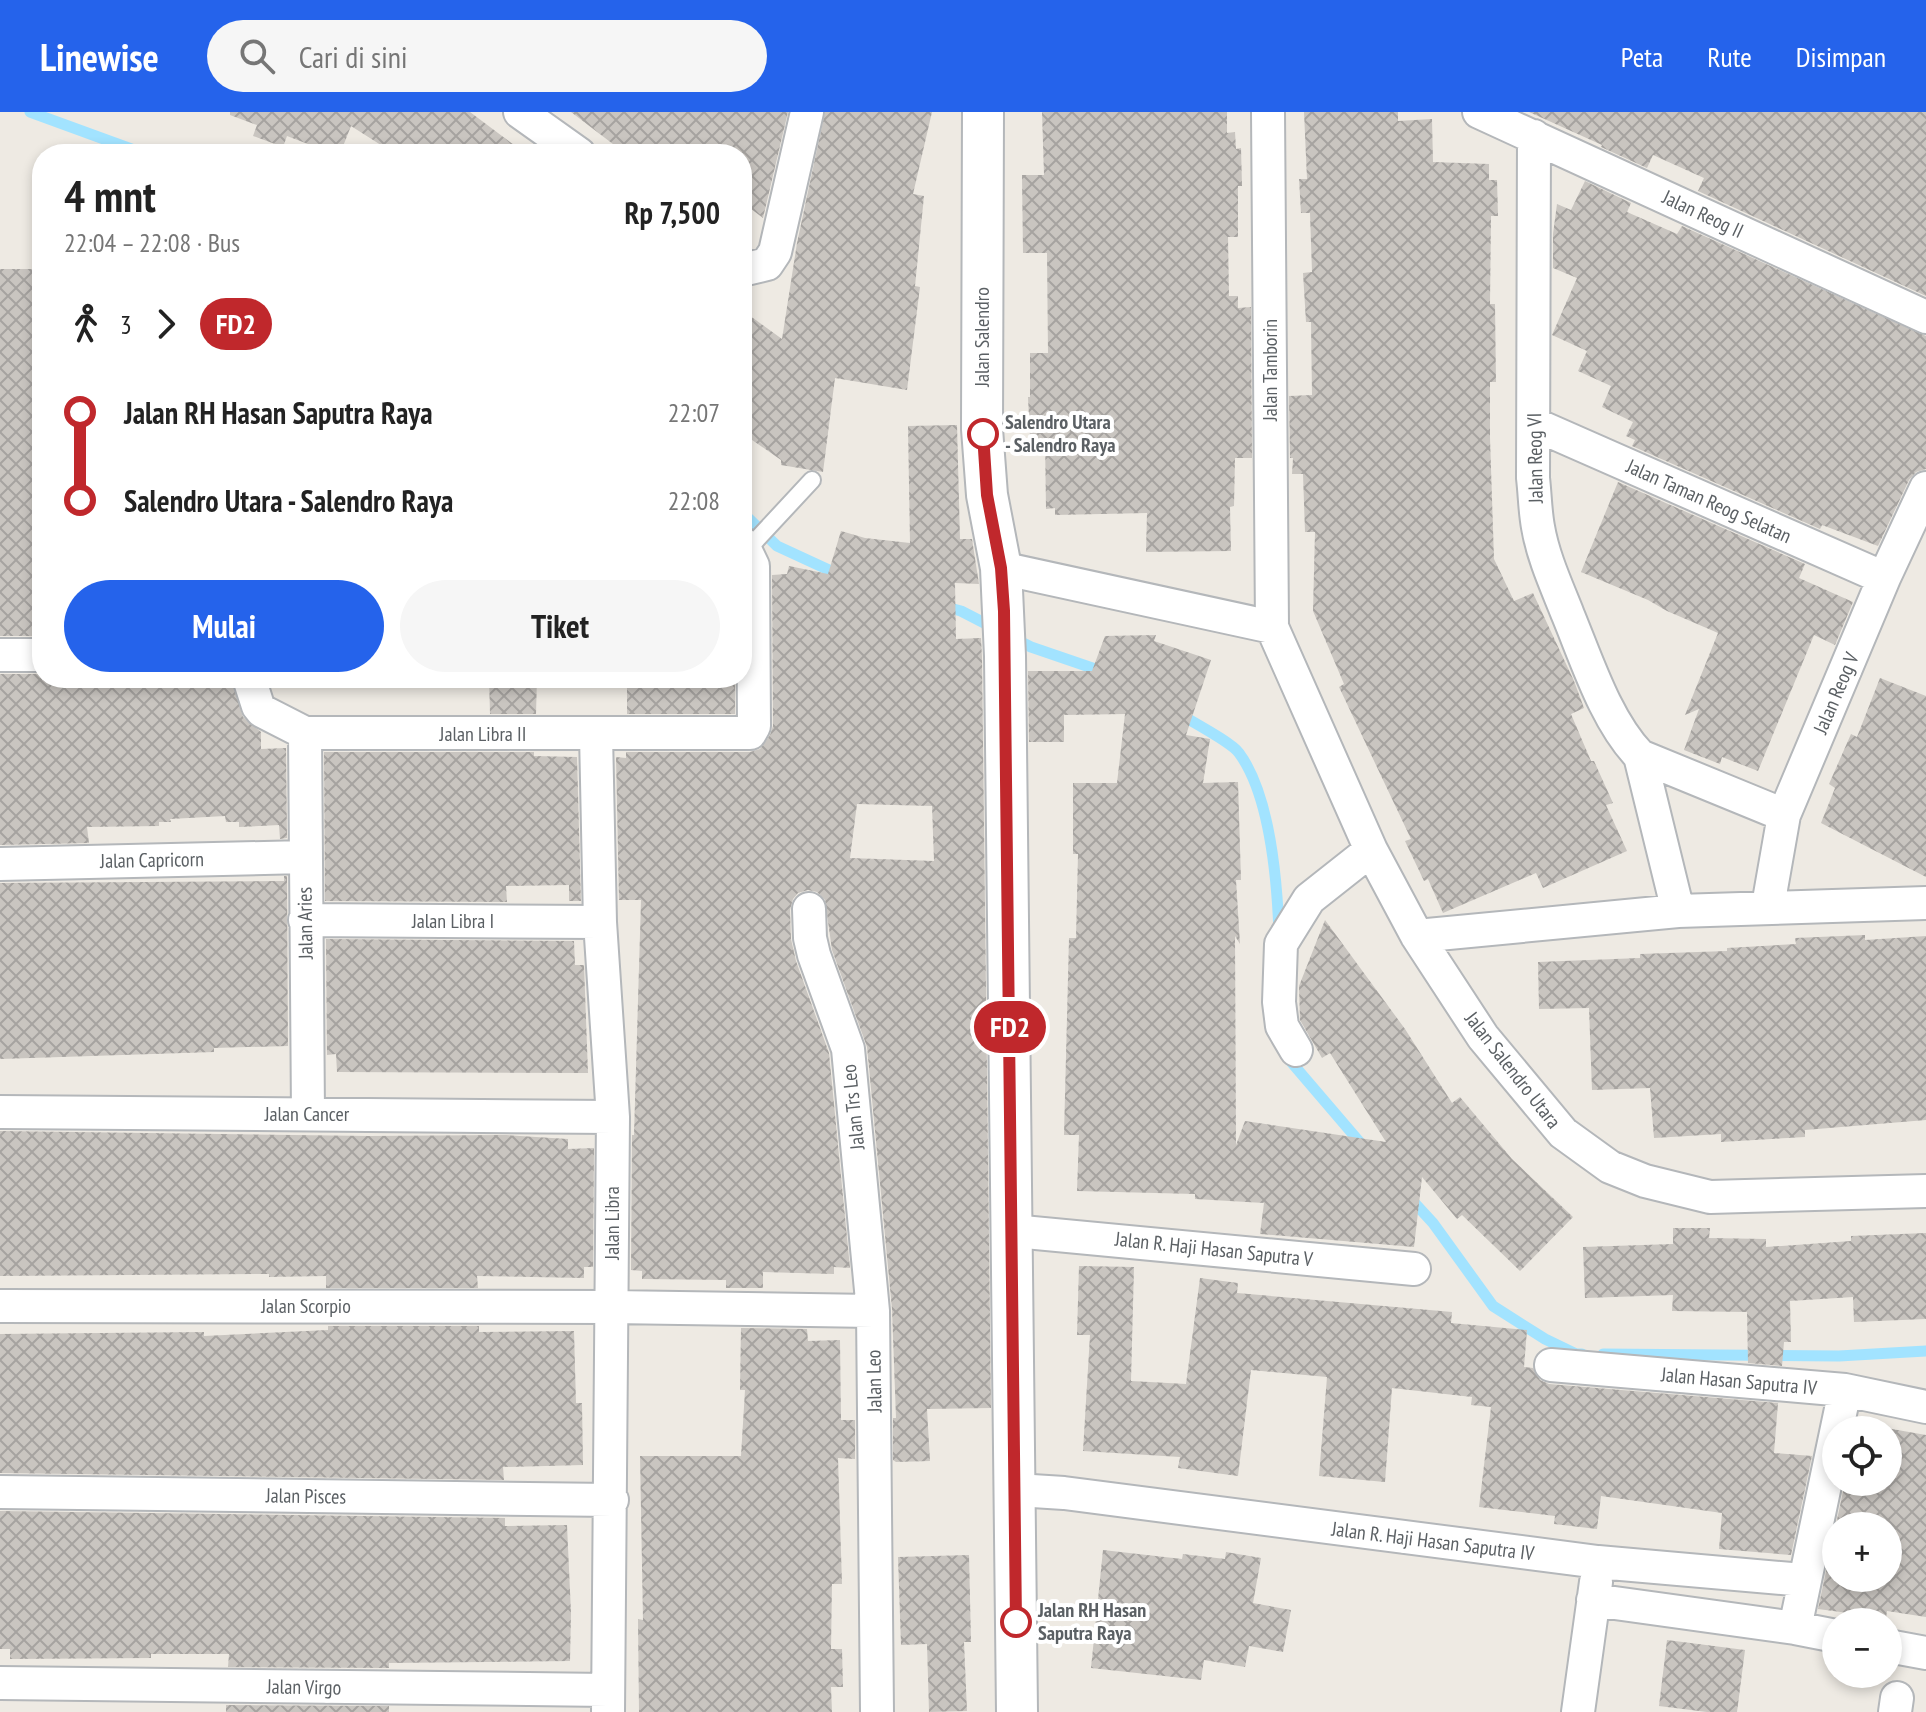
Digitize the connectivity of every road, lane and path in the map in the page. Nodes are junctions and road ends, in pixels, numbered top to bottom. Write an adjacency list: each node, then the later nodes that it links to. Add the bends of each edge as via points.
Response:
1 (520, 112): 7 (street)
2 (807, 112): 8 (street, via 779,242)
3 (983, 112): 15 (street, Jalan Salendro, via 982,429)
4 (1268, 112): 17 (street, Jalan Tamborin)
5 (1479, 112): 6 (street, Jalan Reog II)
6 (1534, 136): 9 (street, Jalan Reog II); 10 (street, Jalan Reog VI)
7 (565, 144)
8 (754, 267)
9 (1926, 317)
10 (1534, 424): 16 (street, Jalan Taman Reog Selatan); 23 (street, Jalan Reog VI, via 1538,529 1552,574 1616,725)
11 (812, 480): 13 (lane)
12 (1926, 488): 16 (street, Jalan Reog V)
13 (752, 540)
14 (752, 562): 22 (street, Jalan Libra II, via 752,733)
15 (1001, 568): 17 (street); 40 (street, Jalan Salendro)
16 (1884, 578): 24 (street, Jalan Reog V)
17 (1272, 627): 25 (street, Jalan Salendro Utara)
18 (0, 655): 19 (street)
19 (32, 655)
20 (252, 688): 21 (street, Jalan Libra II, via 262,711)
21 (305, 733): 22 (street, Jalan Libra II); 26 (street, Jalan Aries)
22 (596, 734): 33 (street, Jalan Libra)
23 (1640, 756): 24 (street); 31 (street, Jalan Reog VI)
24 (1784, 815): 29 (street, Jalan Reog V)
25 (1371, 850): 34 (street, Jalan Salendro Utara); 35 (street, via 1309,899 1281,944 1282,1026)
26 (305, 857): 27 (street, Jalan Capricorn); 32 (street, Jalan Aries)
27 (0, 864)
28 (1926, 903): 29 (street)
29 (1768, 906): 31 (street)
30 (809, 909): 44 (street, Jalan Trs Leo, via 814,955 848,1049)
31 (1678, 911): 34 (street)
32 (305, 920): 33 (street, Jalan Libra I); 37 (street, Jalan Aries)
33 (600, 922): 38 (street, Jalan Libra)
34 (1417, 936): 39 (street, Jalan Salendro Utara, via 1483,1037 1563,1133 1610,1167 1710,1197)
35 (1296, 1050)
36 (0, 1112): 37 (street, Jalan Cancer)
37 (308, 1114): 38 (street, Jalan Cancer)
38 (613, 1117): 43 (street, Jalan Libra)
39 (1926, 1191)
40 (1013, 1231): 41 (street, Jalan R. Haji Hasan Saputra V); 48 (street, Jalan Salendro)
41 (1414, 1269)
42 (0, 1306): 43 (street, Jalan Scorpio)
43 (612, 1307): 44 (street); 50 (street, Jalan Libra)
44 (873, 1311): 60 (street, Jalan Leo)
45 (1551, 1365): 46 (street, Jalan Hasan Saputra IV)
46 (1845, 1390): 47 (street, Jalan Hasan Saputra IV); 52 (street)
47 (1926, 1407)
48 (1016, 1490): 51 (street, Jalan R. Haji Hasan Saputra IV); 61 (street, Jalan Salendro)
49 (0, 1492): 50 (street, Jalan Pisces)
50 (612, 1500): 59 (street, Jalan Libra)
51 (1598, 1562): 52 (street, Jalan R. Haji Hasan Saputra IV); 53 (street)
52 (1803, 1580): 54 (street)
53 (1593, 1600): 54 (street); 62 (street)
54 (1795, 1628): 55 (street)
55 (1822, 1633)
56 (1902, 1649): 57 (street)
57 (1926, 1653)
58 (0, 1683): 59 (street, Jalan Virgo)
59 (608, 1701)
60 (877, 1712)
61 (1017, 1712)
62 (1578, 1712)

